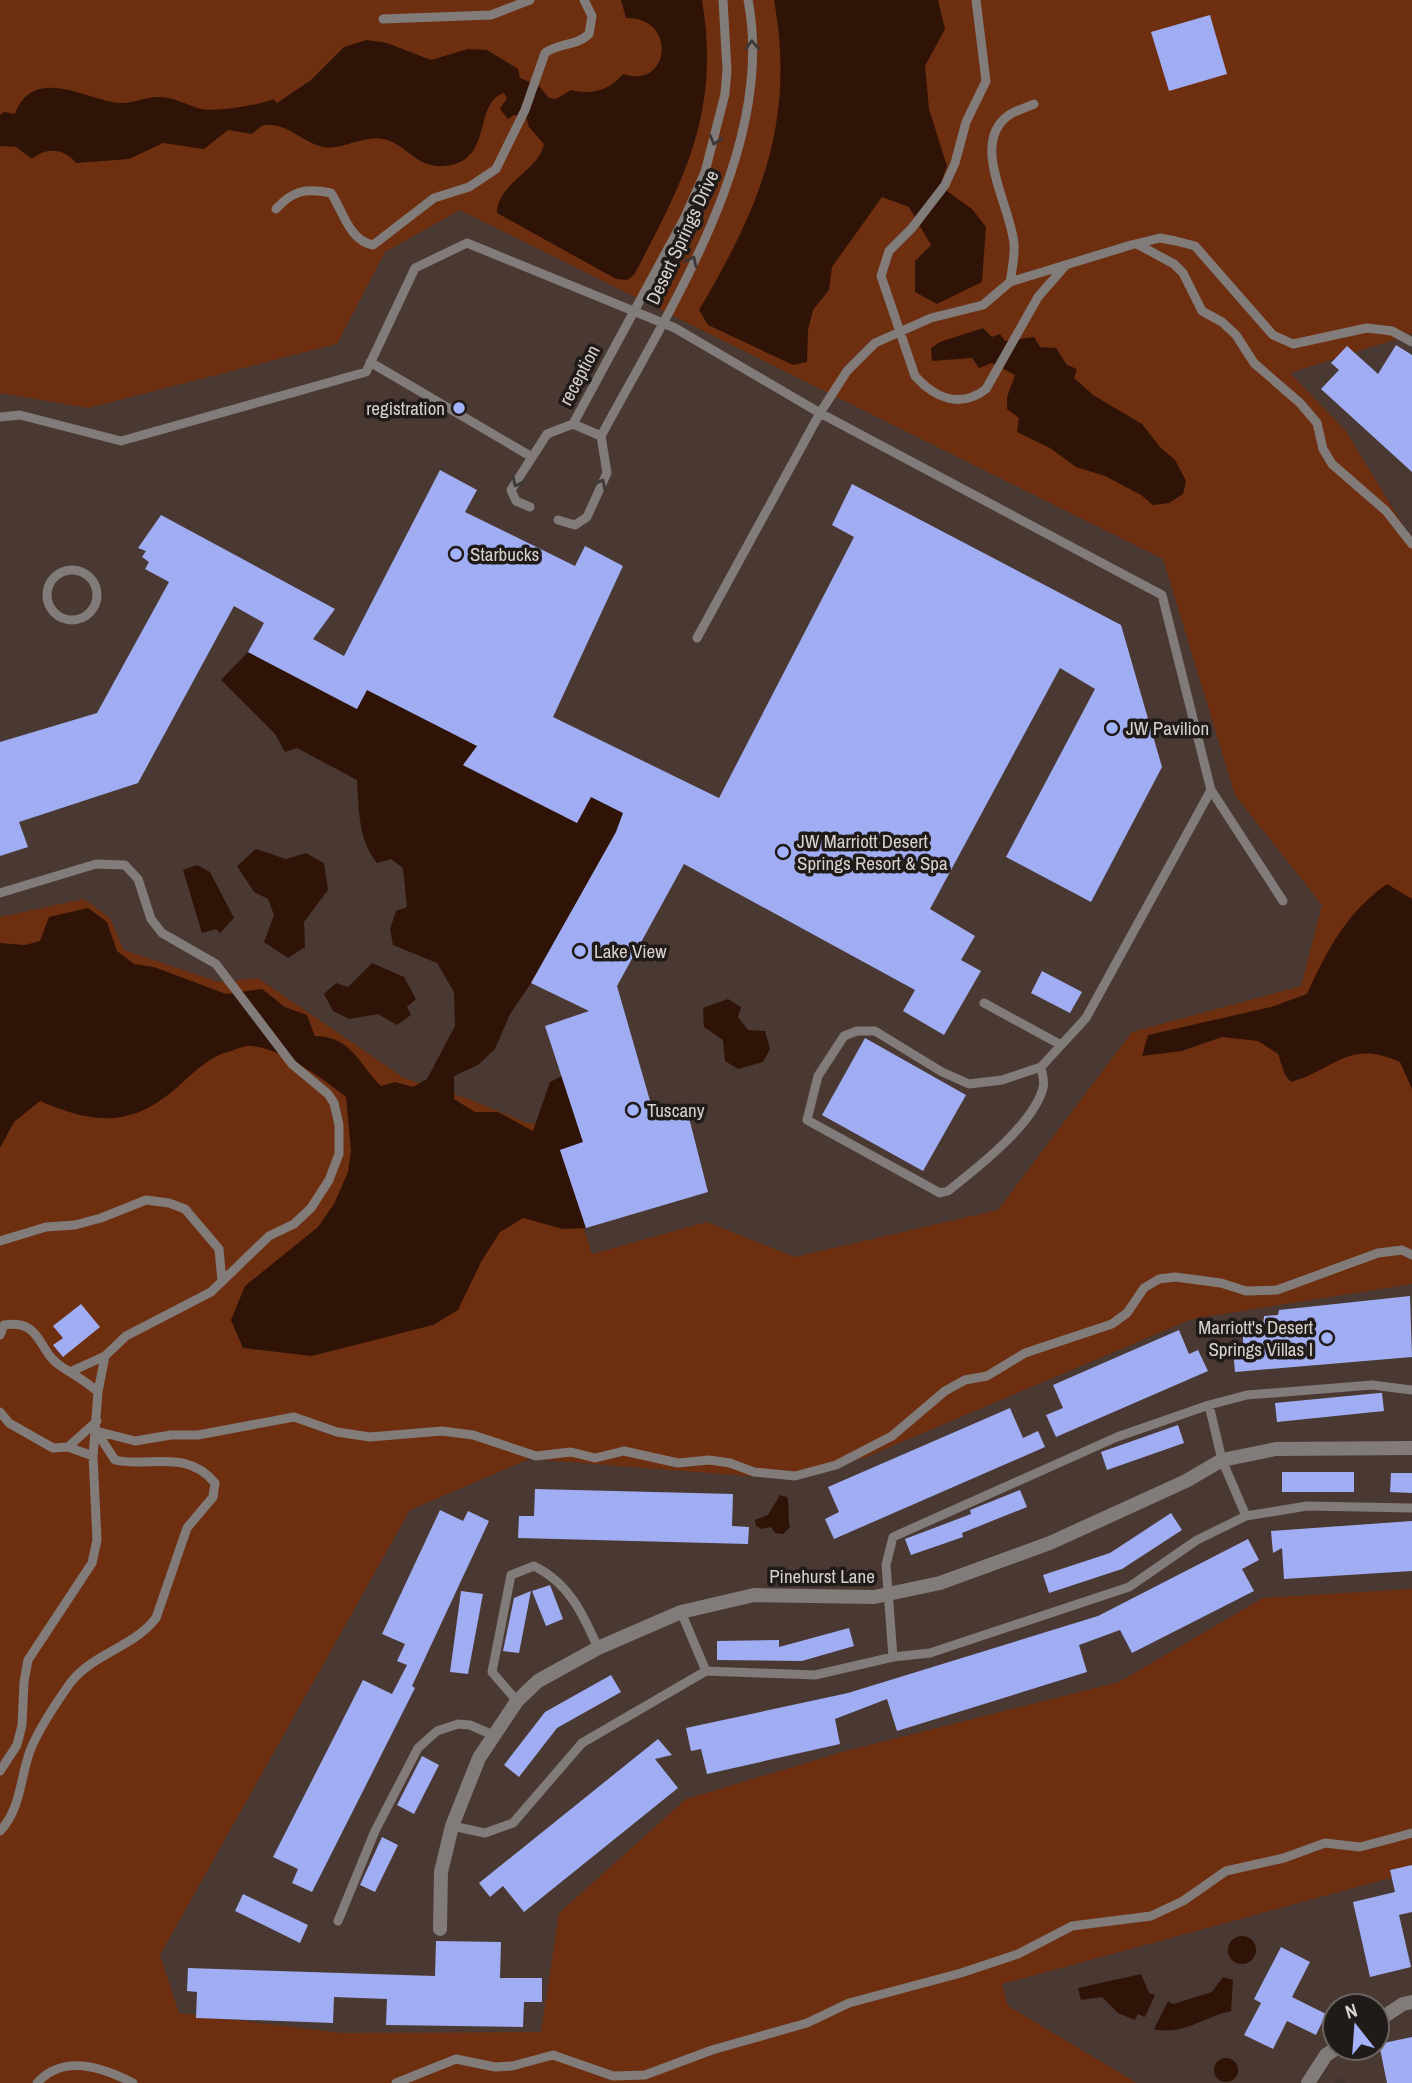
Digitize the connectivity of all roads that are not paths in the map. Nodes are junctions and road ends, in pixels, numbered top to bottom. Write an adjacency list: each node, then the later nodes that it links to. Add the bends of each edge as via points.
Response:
1 (530, 0): 6 (lane, via 491,15)
2 (584, 0): 8 (lane, via 592,16 589,34 545,53 520,122 491,174 434,198 373,245 361,243 352,234 331,193 310,189 290,194)
3 (723, 0): 12 (lane, Desert Springs Drive, one-way to 12, via 727,69 717,134 684,219)
4 (748, 0): 13 (lane, Desert Springs Drive, one-way to 4, via 718,208 737,153 748,107 753,51)
5 (976, 0): 14 (lane, via 986,81 966,122 945,185 889,251 881,276)
6 (383, 19)
7 (1034, 104): 11 (lane, via 1007,116 991,139 991,164 1015,245)
8 (276, 209)
9 (1138, 244): 10 (lane); 15 (lane, via 1160,238 1195,246 1273,335 1293,344 1367,328 1392,331); 24 (lane, via 1183,273 1202,311 1236,335 1254,363 1300,403 1317,423 1332,464 1386,512)
10 (1065, 266): 11 (lane); 14 (lane, via 1038,297 986,389 975,397 953,400 926,388 915,376)
11 (1010, 282): 14 (lane, via 983,305 931,318)
12 (635, 310): 13 (lane); 16 (lane, via 467,243 415,268); 19 (lane, reception)
13 (662, 322): 17 (lane); 20 (lane)
14 (900, 332): 17 (lane, via 875,343 847,370)
15 (1412, 342)
16 (370, 362): 18 (lane, via 366,372 121,441 20,415); 21 (lane)
17 (820, 412): 26 (lane); 27 (lane, via 1162,595)
18 (0, 417)
19 (573, 424): 20 (lane); 21 (lane, reception, via 547,434)
20 (601, 436): 23 (lane, one-way to 20, via 575,525 587,517 607,473)
21 (532, 457): 22 (lane, reception, one-way to 22, via 511,490 516,501)
22 (530, 507)
23 (558, 520)
24 (1412, 544)
25 (96, 587): 25 (lane, via 86,574 64,571 48,587 48,603 59,616 76,620 96,605)
26 (697, 638)
27 (1210, 790): 29 (lane); 31 (lane, via 1086,1018)
28 (0, 893): 35 (lane, via 96,864 125,865 138,879 151,919 162,933 207,956 292,1064 334,1103 339,1154 329,1180 311,1208 294,1224 269,1236)
29 (1283, 901)
30 (984, 1003): 31 (lane)
31 (1061, 1045): 32 (lane)
32 (1041, 1067): 32 (lane, via 1044,1087 1028,1114 999,1147 940,1193 807,1120 818,1076 844,1036 857,1031 876,1031 969,1084 1002,1080)
33 (0, 1241): 35 (lane, via 46,1227 102,1218 146,1200 169,1203 185,1209 219,1249)
34 (1412, 1255): 45 (lane, via 1402,1250 1378,1253 1277,1290 1246,1291 1221,1283 1159,1279 1144,1288 1128,1313 1112,1324 1024,1353 987,1376 965,1380 892,1436 836,1465 795,1476 754,1472 730,1462 678,1463 624,1451 595,1458 571,1452 536,1456 473,1434 442,1431 370,1437 337,1432 294,1417 135,1441)
35 (222, 1281): 38 (lane, via 212,1292 126,1336)
36 (2, 1326): 37 (lane); 39 (lane, via 18,1323 31,1328 61,1367)
37 (0, 1335)
38 (105, 1356): 39 (lane); 41 (lane)
39 (72, 1371): 41 (lane)
40 (1412, 1390): 42 (lane, via 1372,1385 1247,1395)
41 (98, 1392): 44 (lane)
42 (1209, 1405): 49 (lane); 52 (lane, via 1117,1437 893,1537 886,1565)
43 (0, 1412): 46 (lane, via 9,1423 53,1448)
44 (97, 1421): 45 (lane); 46 (lane)
45 (96, 1431): 48 (lane); 61 (lane, via 115,1460 182,1463 208,1475 215,1483 213,1497 187,1528 156,1618 147,1630 100,1657 73,1680 46,1722 30,1752 7,1824)
46 (68, 1447): 48 (lane)
47 (1412, 1448): 49 (street, Pinehurst Lane, via 1276,1449)
48 (93, 1456): 59 (lane, via 97,1540 92,1563 29,1660 17,1745)
49 (1222, 1460): 51 (lane); 52 (street, Pinehurst Lane, via 1050,1543 940,1583)
50 (1412, 1508): 51 (lane, via 1307,1506)
51 (1246, 1516): 55 (lane, via 1197,1540 1129,1587 930,1653)
52 (888, 1594): 53 (street, Pinehurst Lane, via 754,1595); 55 (lane)
53 (681, 1612): 54 (street, Pinehurst Lane); 56 (lane)
54 (598, 1648): 57 (street, Pinehurst Lane, via 538,1681); 57 (lane, via 579,1606 553,1575 534,1566 511,1575 492,1672)
55 (893, 1657): 56 (lane, via 815,1675)
56 (706, 1671): 60 (lane, via 582,1743 513,1823 485,1833)
57 (517, 1701): 58 (street, Pinehurst Lane)
58 (493, 1735): 60 (street, Pinehurst Lane); 63 (lane, via 458,1724 437,1731 418,1748 370,1842)
59 (0, 1771)
60 (452, 1826): 64 (street, Pinehurst Lane, via 441,1872)
61 (0, 1830)
62 (1412, 1833): 70 (lane, via 1360,1847 1325,1843 1226,1871 1183,1901 1151,1916 1072,1926 1018,1954 849,2003 807,2023 712,2050 645,2076 612,2076 553,2054 495,2067 456,2059)
63 (338, 1921)
64 (440, 1929)
65 (1412, 2002): 66 (street)
66 (1391, 2012)
67 (1322, 2062): 71 (street)
68 (37, 2083): 69 (lane, via 49,2070 64,2065 89,2067)
69 (133, 2083)
70 (396, 2083)
71 (1308, 2083)

